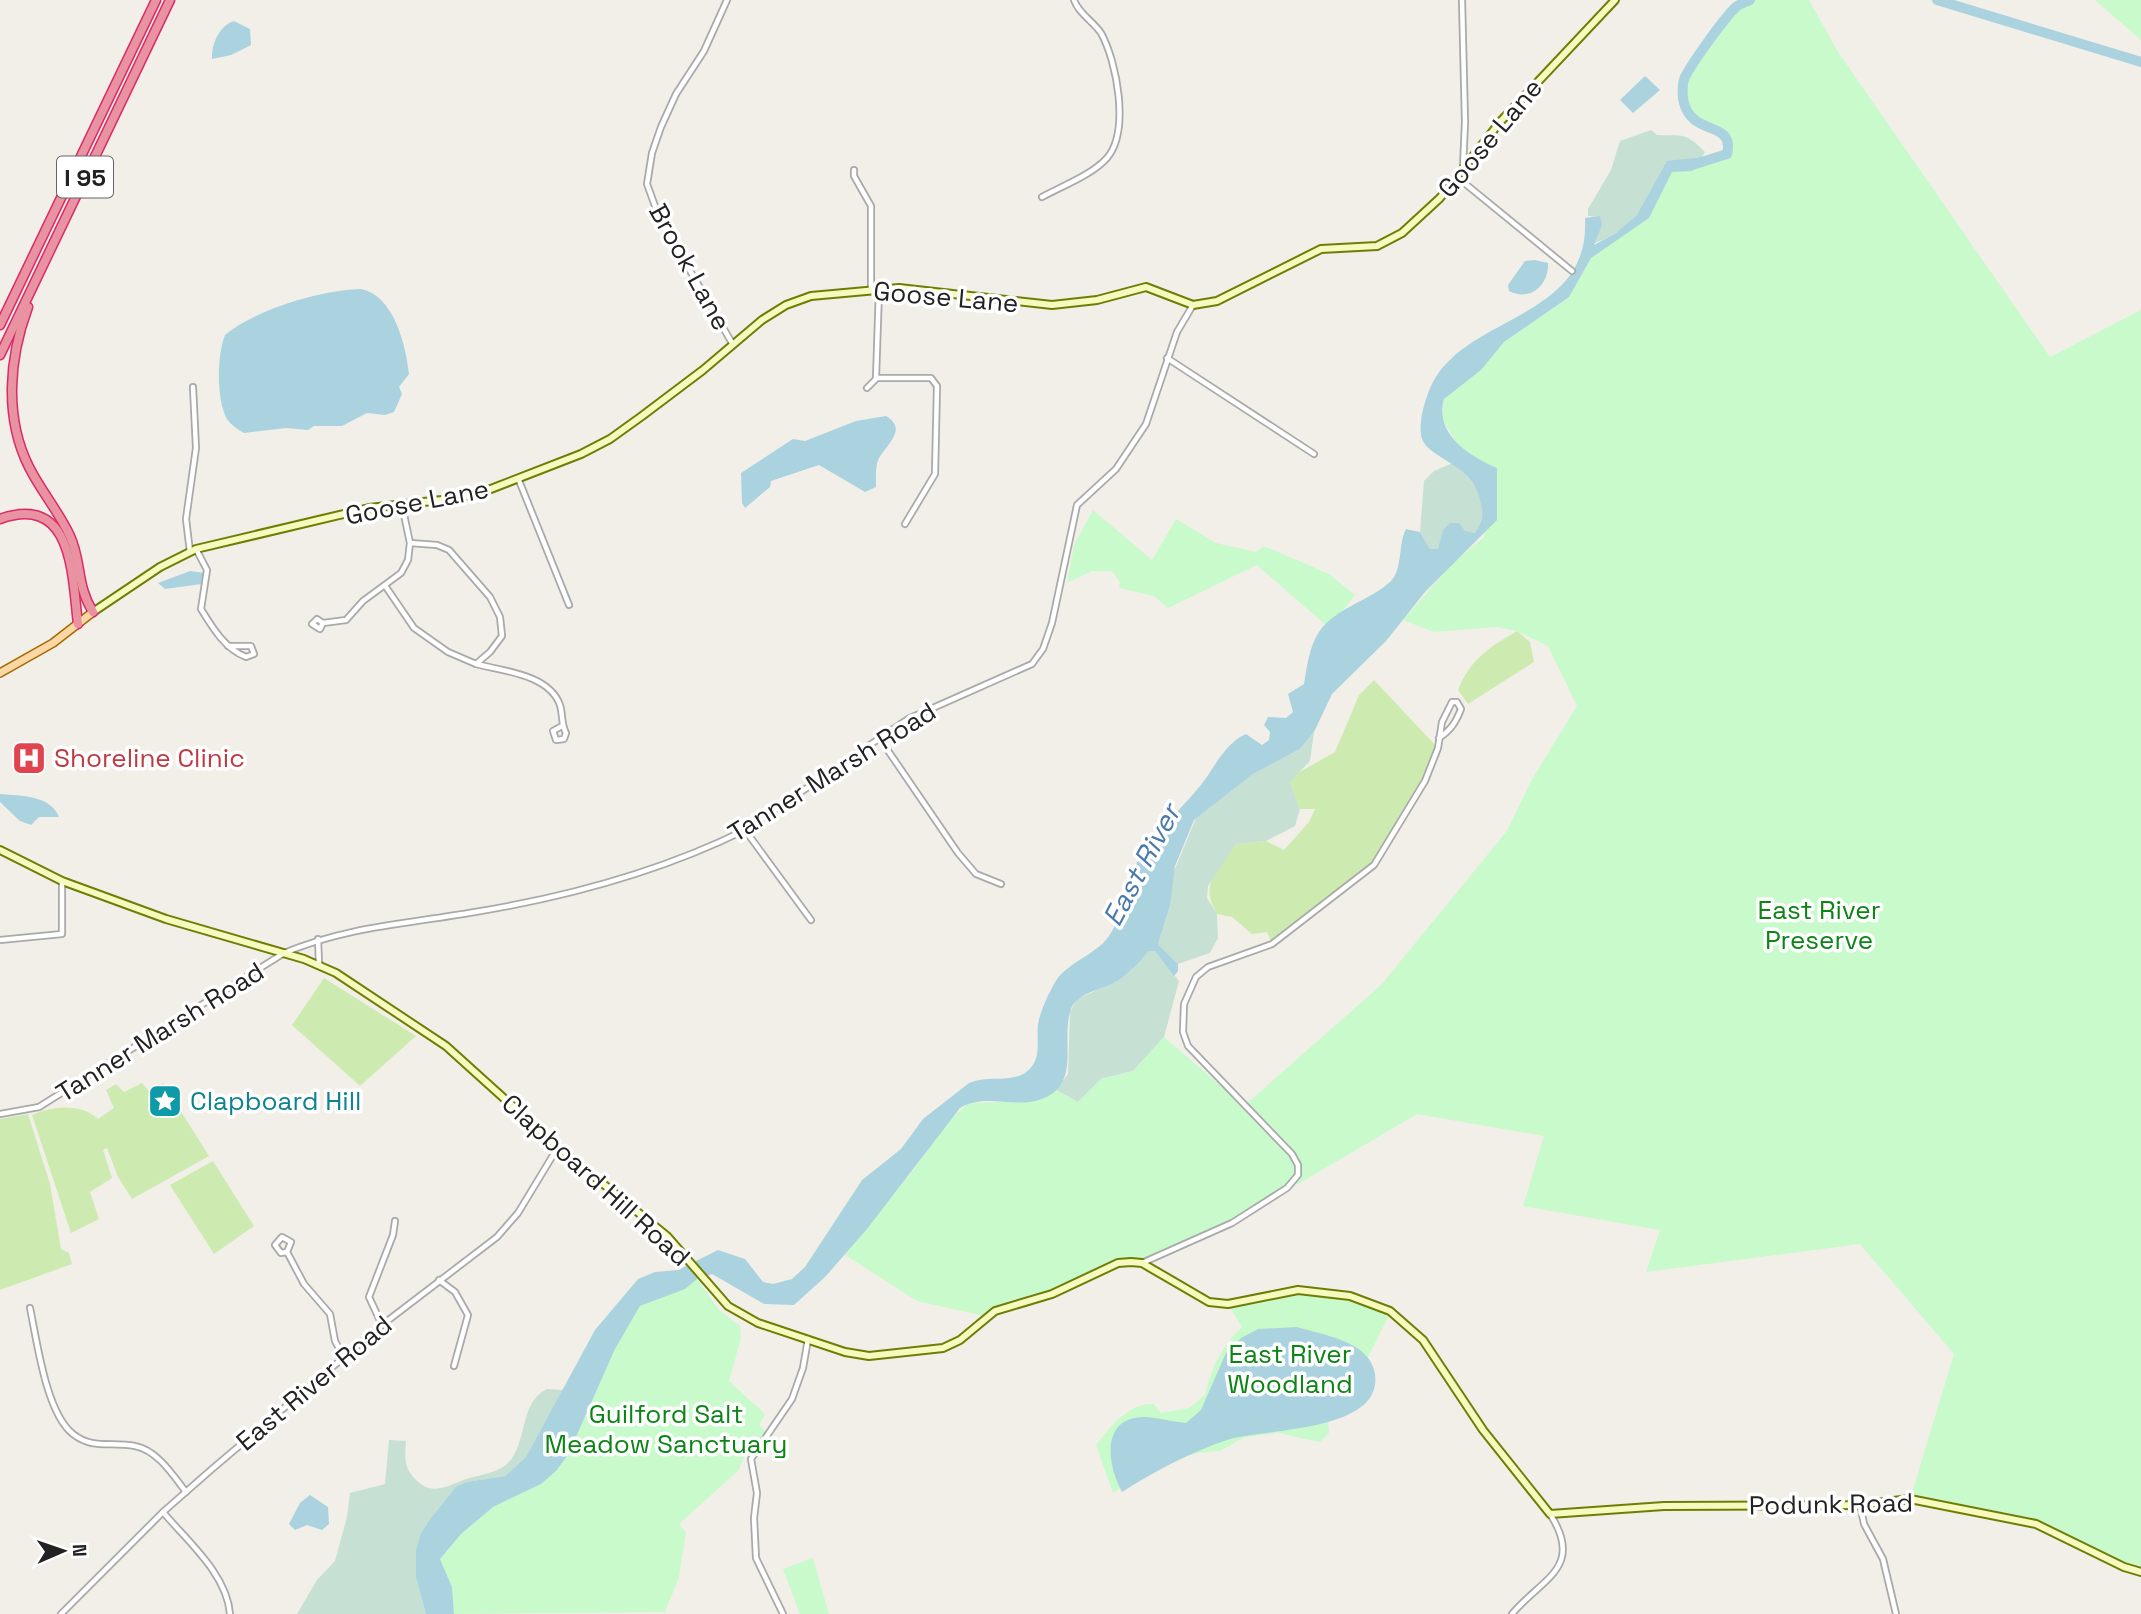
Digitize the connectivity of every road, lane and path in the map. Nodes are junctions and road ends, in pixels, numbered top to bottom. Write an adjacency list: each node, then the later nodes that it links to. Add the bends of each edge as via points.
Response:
1 (156, 0): 16 (highway, I 95)
2 (170, 0): 11 (highway, I 95)
3 (727, 0): 17 (street, Brook Lane, via 661,127 647,184 659,217)
4 (1074, 0): 10 (street, via 1100,33 1115,69 1117,135 1105,160)
5 (1462, 0): 8 (street)
6 (1615, 0): 8 (street, Goose Lane, via 1500,122)
7 (854, 170): 13 (street, via 871,206)
8 (1462, 170): 9 (street, Goose Lane)
9 (1457, 177): 12 (street); 15 (street, Goose Lane, via 1390,241 1321,249 1217,301)
10 (1042, 197)
11 (53, 244): 18 (highway, I 95); 32 (highway, via 16,346 14,417 28,465 71,537 79,583)
12 (1572, 271)
13 (871, 289): 14 (street, Goose Lane); 17 (street, Goose Lane, via 820,295 786,305)
14 (879, 289): 15 (street, Goose Lane, via 928,290 1052,305 1097,300 1146,287); 20 (street)
15 (1193, 305): 19 (street, Tanner Marsh Road)
16 (0, 325)
17 (733, 343): 24 (street, Goose Lane, via 610,439)
18 (0, 355)
19 (1167, 358): 23 (street); 39 (street, Tanner Marsh Road, via 1146,424 1116,469 1077,505 1052,623 1032,664 938,704)
20 (876, 379): 22 (street); 27 (street, via 931,378 937,386 936,474)
21 (193, 387): 29 (street, via 196,448 186,519)
22 (867, 388)
23 (1314, 454)
24 (518, 478): 25 (street, Goose Lane, via 483,492); 31 (street)
25 (402, 505): 28 (street); 29 (street, Goose Lane, via 369,508)
26 (0, 519): 34 (highway, via 40,518 63,536)
27 (905, 524)
28 (410, 543): 30 (street, via 401,573); 36 (street, via 449,550 490,597 500,617 502,636)
29 (193, 550): 32 (street, Goose Lane); 35 (street, via 207,570 201,610)
30 (386, 587): 33 (street, via 363,601 346,620); 36 (street, via 424,636)
31 (569, 605)
32 (93, 612): 34 (main road, Goose Lane)
33 (323, 623)
34 (78, 624): 37 (main road, Goose Lane)
35 (228, 646): 35 (street, via 246,657 254,654 251,646)
36 (476, 664): 38 (street, via 539,683 561,707)
37 (0, 673)
38 (562, 726)
39 (878, 736): 41 (street, Tanner Marsh Road); 44 (street, via 957,853 976,874)
40 (1439, 738): 40 (street, via 1447,709 1457,702 1459,715 1450,731); 54 (street, via 1425,781 1374,865 1272,944 1208,967 1188,991 1182,1019 1188,1045 1292,1153 1298,1175 1287,1188 1232,1223)
41 (744, 831): 45 (street); 46 (street, Tanner Marsh Road, via 630,873 547,897)
42 (0, 850): 43 (street, Clapboard Hill Road)
43 (62, 881): 47 (street, via 62,934); 48 (street, Clapboard Hill Road, via 180,924)
44 (1001, 884)
45 (811, 920)
46 (318, 939): 48 (street, Tanner Marsh Road); 49 (street)
47 (0, 940)
48 (284, 953): 49 (street, Clapboard Hill Road); 50 (street, Tanner Marsh Road, via 69,1090 39,1107)
49 (319, 964): 51 (street, Clapboard Hill Road, via 439,1041)
50 (0, 1114)
51 (558, 1147): 55 (street, East River Road, via 509,1225); 58 (street, Clapboard Hill Road, via 655,1225 728,1306 758,1323)
52 (395, 1221): 57 (street, via 369,1290)
53 (287, 1252): 59 (street, via 304,1283 330,1314)
54 (1142, 1263): 58 (street, Clapboard Hill Road, via 1118,1263 1052,1294 995,1311 943,1348 869,1356); 64 (street, via 1209,1302 1228,1304 1278,1291 1321,1291 1366,1300 1390,1311 1423,1340 1483,1430)
55 (439, 1280): 57 (street, East River Road); 60 (street, via 456,1292 468,1315)
56 (30, 1308): 61 (street, via 47,1383 58,1416 71,1433 86,1442 135,1446 165,1465)
57 (382, 1325): 59 (street, East River Road)
58 (808, 1339): 68 (street, via 792,1399 751,1459 757,1493 756,1558)
59 (344, 1358): 61 (street, East River Road)
60 (454, 1366)
61 (186, 1492): 63 (street, East River Road)
62 (1860, 1505): 64 (street, Podunk Road, via 1664,1506); 65 (street, Podunk Road, via 1910,1499 2036,1524); 70 (street, via 1864,1524 1883,1559)
63 (163, 1512): 66 (street, East River Road); 67 (street, via 214,1572)
64 (1550, 1514): 69 (street, via 1562,1539 1562,1558 1550,1581)
65 (2141, 1572)
66 (61, 1614)
67 (230, 1614)
68 (783, 1614)
69 (1513, 1614)
70 (1896, 1614)

